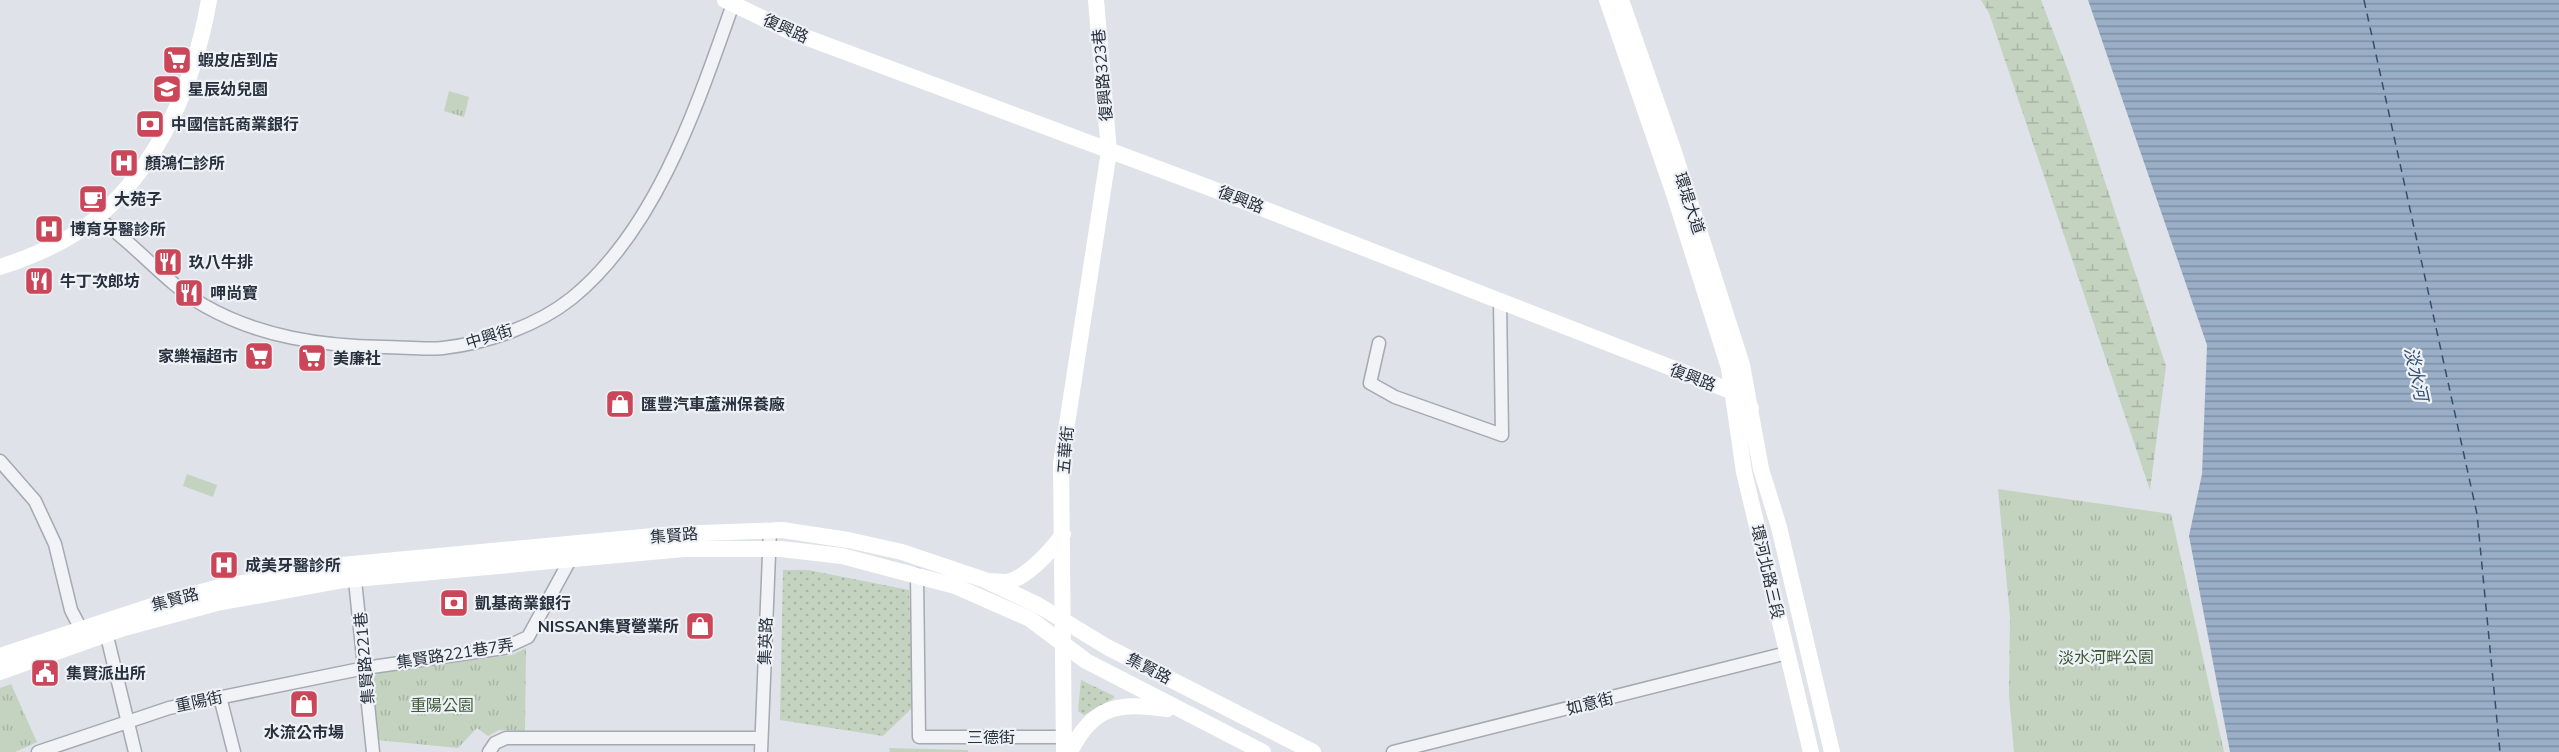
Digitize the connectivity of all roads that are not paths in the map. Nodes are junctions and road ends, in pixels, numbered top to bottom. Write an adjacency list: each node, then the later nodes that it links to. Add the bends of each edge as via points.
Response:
1 (209, 0): 7 (street, via 195,64 158,145)
2 (1096, 0): 6 (street, 復興路323巷)
3 (1607, 0): 11 (street, 環堤大道, via 1722,345)
4 (1621, 0): 12 (street, 環堤大道, via 1739,353)
5 (729, 2): 6 (street, 復興路, via 789,31); 7 (street, 中興街, via 698,106 661,181 622,243 580,290 558,308 485,340 441,348 371,346 306,342 252,327 193,298)
6 (1109, 150): 9 (street, 復興路); 15 (street, 五華街, via 1061,463)
7 (97, 218): 8 (street, via 48,248)
8 (0, 267)
9 (1500, 301): 10 (street, via 1502,435 1395,397 1370,383); 11 (street, 復興路)
10 (1379, 343)
11 (1731, 391): 12 (street, 復興路); 22 (street, 環河北路三段, via 1744,472)
12 (1751, 408): 21 (street, 環河北路三段, via 1761,469)
13 (0, 461): 25 (street, via 35,501 55,544 71,610)
14 (770, 530): 16 (street, 集英路); 18 (street, 集賢路, via 675,534); 20 (street, 集賢路, via 848,540 949,566)
15 (1063, 534): 20 (street, via 1044,558 1007,582); 23 (street, 五華街)
16 (768, 549): 17 (street, 集賢路, via 684,549); 19 (street, 集賢路, via 842,556); 34 (street, 集英路)
17 (570, 560): 18 (street, 集賢路); 29 (street, 集賢路221巷7弄, via 528,637 519,643)
18 (354, 571): 24 (street, 集賢路); 29 (street, 集賢路221巷)
19 (917, 575): 26 (street, 集賢路, via 955,586 1030,619); 36 (street, 三德街, via 919,737)
20 (985, 580): 23 (street, 集賢路)
21 (1793, 588): 22 (street); 46 (street, 環河北路三段)
22 (1773, 594): 27 (street, 環河北路三段)
23 (1063, 619): 26 (street, 五華街); 43 (street, 集賢路, via 1107,647)
24 (105, 628): 25 (street, 集賢路); 33 (street)
25 (84, 634): 28 (street, 集賢路); 30 (street, 集賢路)
26 (1064, 646): 32 (street, 集賢路); 36 (street, 五華街)
27 (1787, 653): 44 (street, 如意街); 45 (street, 環河北路三段)
28 (0, 656)
29 (364, 668): 31 (street, 重陽街); 40 (street, 集賢路221巷)
30 (0, 672)
31 (220, 697): 33 (street, 重陽街); 39 (street)
32 (1185, 712): 36 (street, via 1129,704 1110,708 1091,720); 42 (street, 集賢路)
33 (127, 722): 37 (street, 重陽街); 38 (street)
34 (761, 738): 35 (street, via 506,738); 41 (street, 集英路)
35 (492, 747)
36 (1066, 747)
37 (38, 752)
38 (135, 752)
39 (234, 752)
40 (373, 752)
41 (761, 752)
42 (1263, 752)
43 (1313, 752)
44 (1393, 752)
45 (1811, 752)
46 (1832, 752)

